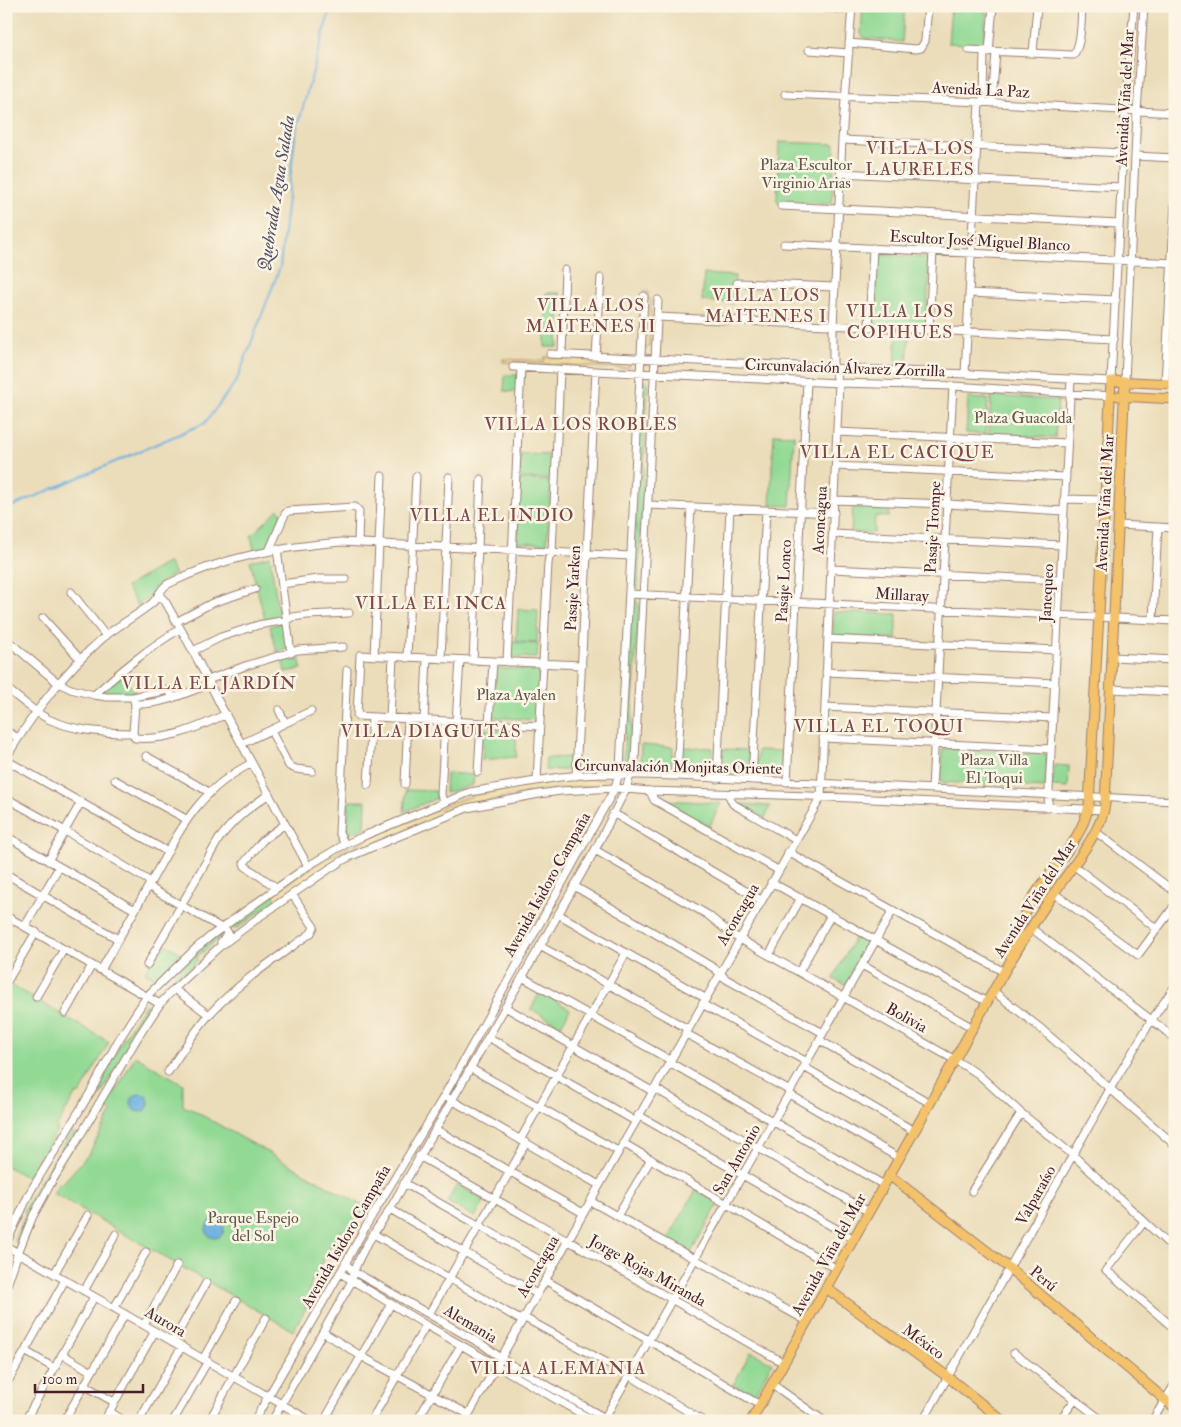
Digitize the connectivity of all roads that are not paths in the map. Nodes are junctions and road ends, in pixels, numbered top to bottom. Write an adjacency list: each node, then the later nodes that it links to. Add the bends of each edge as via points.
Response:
1 (928, 6): 9 (street, via 925,41 920,48)
2 (993, 6): 12 (street)
3 (1037, 6): 14 (street)
4 (1082, 6): 14 (street, via 1077,51 1073,55)
5 (1134, 6): 19 (street, Avenida Viña del Mar)
6 (1144, 6): 20 (street, Avenida Viña del Mar)
7 (813, 7): 8 (street)
8 (852, 8): 9 (street)
9 (849, 43): 13 (street)
10 (809, 50): 13 (street)
11 (969, 50): 12 (street)
12 (990, 52): 14 (street); 17 (street); 18 (street)
13 (849, 53): 16 (street)
14 (1033, 53)
15 (785, 94): 16 (street, Avenida La Paz)
16 (845, 96): 17 (street, Avenida La Paz); 22 (street)
17 (981, 102): 18 (street, Avenida La Paz); 23 (street)
18 (992, 103): 19 (street, Avenida La Paz)
19 (1125, 111): 20 (street, Avenida La Paz); 24 (street, Avenida Viña del Mar)
20 (1137, 112): 21 (street, Avenida La Paz); 25 (street, Avenida Viña del Mar)
21 (1175, 114)
22 (842, 140): 23 (street); 27 (street)
23 (977, 146): 24 (street); 28 (street)
24 (1123, 153): 29 (street, Avenida Viña del Mar)
25 (1135, 156): 26 (street); 41 (street, Avenida Viña del Mar)
26 (1175, 158)
27 (841, 173): 28 (street); 32 (street)
28 (975, 180): 29 (street); 33 (street)
29 (1121, 187): 34 (street, Avenida Viña del Mar)
30 (1175, 202): 42 (street)
31 (781, 206): 32 (street)
32 (839, 209): 33 (street); 36 (street)
33 (973, 215): 34 (street); 39 (street)
34 (1120, 223): 40 (street, Avenida Viña del Mar)
35 (784, 244): 36 (street, Escultor José Miguel Blanco)
36 (836, 246): 37 (street, Escultor José Miguel Blanco); 46 (street)
37 (873, 248): 38 (street, Escultor José Miguel Blanco); 53 (street)
38 (933, 251): 39 (street, Escultor José Miguel Blanco); 56 (street)
39 (971, 253): 40 (street, Escultor José Miguel Blanco); 47 (street)
40 (1118, 260): 41 (street, Escultor José Miguel Blanco); 50 (street, Avenida Viña del Mar)
41 (1130, 261): 42 (street, Escultor José Miguel Blanco); 72 (street, Avenida Viña del Mar)
42 (1173, 263): 75 (street)
43 (565, 270): 60 (street)
44 (601, 278): 61 (street)
45 (737, 283): 46 (street)
46 (835, 287): 52 (street)
47 (969, 293): 50 (street); 57 (street)
48 (644, 296): 62 (street, Avenida Isidoro Campaña)
49 (658, 300): 51 (street, Avenida Isidoro Campaña)
50 (1116, 300): 58 (street, Avenida Viña del Mar)
51 (657, 317): 52 (street); 63 (street, Avenida Isidoro Campaña)
52 (833, 326): 53 (street); 64 (street)
53 (869, 327): 54 (street)
54 (892, 328)
55 (911, 329): 56 (street)
56 (929, 330): 57 (street)
57 (967, 332): 58 (street); 69 (street)
58 (1114, 339): 71 (street, Avenida Viña del Mar)
59 (550, 354): 60 (street, Circunvalación Álvarez Zorrilla)
60 (562, 354): 61 (street, Circunvalación Álvarez Zorrilla)
61 (596, 356): 62 (street, Circunvalación Álvarez Zorrilla)
62 (641, 358): 63 (street, Circunvalación Álvarez Zorrilla); 67 (street, Avenida Isidoro Campaña)
63 (656, 359): 64 (street, Circunvalación Álvarez Zorrilla); 68 (street, Avenida Isidoro Campaña)
64 (833, 367): 69 (street, Circunvalación Álvarez Zorrilla); 74 (street, Aconcagua)
65 (560, 370): 66 (street, Circunvalación Álvarez Zorrilla); 114 (street, Circunvalación Álvarez Zorrilla, via 517,368); 115 (street)
66 (596, 371): 67 (street, Circunvalación Álvarez Zorrilla); 116 (street, Pasaje Yarken)
67 (640, 374): 68 (street, Circunvalación Álvarez Zorrilla); 117 (street, Avenida Isidoro Campaña)
68 (655, 374): 73 (street, Circunvalación Álvarez Zorrilla); 95 (street, Avenida Isidoro Campaña)
69 (965, 374): 70 (street, Circunvalación Álvarez Zorrilla)
70 (1071, 379): 71 (street, Circunvalación Álvarez Zorrilla); 77 (street, Janequeo)
71 (1111, 381): 72 (main road, Circunvalación Álvarez Zorrilla); 78 (main road, Avenida Viña del Mar)
72 (1124, 381): 75 (main road, Circunvalación Álvarez Zorrilla); 79 (main road, Avenida Viña del Mar)
73 (807, 382): 74 (street, Circunvalación Álvarez Zorrilla); 100 (street, Pasaje Lonco)
74 (840, 383): 76 (street, Circunvalación Álvarez Zorrilla); 81 (street, Aconcagua)
75 (1170, 384)
76 (952, 386): 77 (street, Circunvalación Álvarez Zorrilla); 82 (street, Pasaje Trompe)
77 (1070, 394): 78 (street, Circunvalación Álvarez Zorrilla); 83 (street, Janequeo)
78 (1110, 396): 79 (main road, Circunvalación Álvarez Zorrilla); 93 (main road, Avenida Viña del Mar)
79 (1124, 397): 80 (main road, Circunvalación Álvarez Zorrilla); 102 (main road, Avenida Viña del Mar)
80 (1175, 399)
81 (837, 432): 82 (street); 84 (street, Aconcagua)
82 (950, 437): 83 (street); 85 (street, Pasaje Trompe)
83 (1067, 443): 89 (street, Janequeo)
84 (836, 466): 85 (street); 92 (street, Aconcagua)
85 (948, 471): 89 (street); 94 (street, Pasaje Trompe)
86 (382, 476): 108 (street)
87 (416, 476): 109 (street)
88 (449, 477): 111 (street)
89 (1066, 477): 91 (street, Janequeo)
90 (481, 479): 112 (street)
91 (1064, 498): 93 (street); 99 (street, Janequeo)
92 (834, 500): 94 (street); 101 (street, Aconcagua)
93 (1105, 500): 136 (main road, Avenida Viña del Mar)
94 (947, 504): 99 (street); 106 (street, Pasaje Trompe)
95 (648, 505): 96 (street); 127 (street, Avenida Isidoro Campaña)
96 (691, 507): 97 (street); 128 (street)
97 (730, 508): 98 (street); 129 (street)
98 (766, 510): 100 (street); 130 (street)
99 (1064, 511): 110 (street, Janequeo)
100 (801, 512): 101 (street); 131 (street, Pasaje Lonco)
101 (834, 513): 105 (street, Aconcagua)
102 (1118, 525): 103 (street); 138 (main road, Avenida Viña del Mar)
103 (1158, 527): 104 (street); 140 (street)
104 (1175, 528)
105 (833, 534): 106 (street); 118 (street, Aconcagua)
106 (945, 539): 110 (street); 119 (street, Pasaje Trompe)
107 (358, 543): 108 (street); 113 (street); 113 (street, via 359,511 355,507 288,511)
108 (380, 543): 109 (street); 152 (street)
109 (412, 545): 111 (street); 155 (street)
110 (1062, 545): 121 (street, Janequeo)
111 (446, 547): 112 (street); 158 (street)
112 (479, 548): 114 (street); 161 (street)
113 (273, 550): 122 (street); 126 (street, via 195,571 165,585)
114 (512, 550): 115 (street); 163 (street)
115 (552, 552): 116 (street); 164 (street, via 549,558)
116 (588, 554): 117 (street); 165 (street, Pasaje Yarken)
117 (631, 556): 125 (street, Avenida Isidoro Campaña)
118 (831, 568): 119 (street); 132 (street, Aconcagua)
119 (943, 574): 121 (street); 133 (street, Pasaje Trompe)
120 (346, 579): 122 (street)
121 (1060, 580): 135 (street, Janequeo)
122 (282, 584): 139 (street)
123 (255, 589): 142 (street, via 212,603)
124 (71, 592): 144 (street)
125 (629, 594): 127 (street, Millaray); 206 (street, Avenida Isidoro Campaña)
126 (159, 595): 142 (street); 144 (street, via 153,603)
127 (643, 595): 128 (street, Millaray); 207 (street, Avenida Isidoro Campaña, via 635,759)
128 (686, 598): 129 (street, Millaray); 209 (street)
129 (726, 600): 130 (street, Millaray); 210 (street)
130 (761, 601): 131 (street, Millaray); 212 (street)
131 (796, 602): 132 (street, Millaray); 214 (street, Pasaje Lonco)
132 (830, 604): 133 (street, Millaray); 145 (street, Aconcagua)
133 (942, 609): 135 (street, Millaray); 147 (street, Pasaje Trompe)
134 (349, 613): 139 (street, via 308,615)
135 (1058, 615): 136 (street, Millaray); 149 (street, Janequeo)
136 (1099, 617): 138 (street, Millaray); 227 (main road, Avenida Viña del Mar)
137 (44, 618): 156 (street)
138 (1114, 618): 140 (street, Millaray); 154 (main road, Avenida Viña del Mar)
139 (287, 620): 150 (street, via 258,624); 151 (street)
140 (1153, 620): 141 (street, Millaray)
141 (1175, 620)
142 (176, 622): 143 (street)
143 (180, 629): 150 (street); 175 (street, via 138,657)
144 (106, 636): 156 (street)
145 (828, 639): 147 (street); 167 (street, Aconcagua)
146 (7, 640): 170 (street)
147 (940, 644): 149 (street); 168 (street, Pasaje Trompe)
148 (343, 647): 151 (street)
149 (1057, 650): 171 (street, Janequeo)
150 (194, 651): 169 (street)
151 (292, 653): 169 (street, via 245,666)
152 (374, 656): 153 (street); 183 (street, via 360,655 357,716)
153 (393, 657): 155 (street); 184 (street)
154 (1112, 657): 160 (street); 173 (main road, Avenida Viña del Mar)
155 (407, 658): 157 (street)
156 (80, 659): 170 (street)
157 (427, 659): 158 (street); 187 (street)
158 (441, 659): 159 (street)
159 (460, 660): 161 (street); 189 (street)
160 (1175, 660)
161 (473, 661): 162 (street)
162 (493, 662): 163 (street); 191 (street)
163 (507, 662): 164 (street)
164 (543, 664): 165 (street); 192 (street)
165 (582, 666): 208 (street, Pasaje Yarken)
166 (347, 670): 243 (street, via 339,832)
167 (826, 672): 168 (street); 177 (street, Aconcagua)
168 (938, 677): 171 (street); 181 (street, Pasaje Trompe)
169 (209, 682): 176 (street, via 173,698 146,704); 182 (street)
170 (58, 683): 175 (street); 180 (street)
171 (1055, 683): 185 (street, Janequeo)
172 (6, 688): 180 (street)
173 (1110, 689): 174 (street); 228 (main road, Avenida Viña del Mar)
174 (1175, 692)
175 (94, 695): 176 (street)
176 (134, 701): 195 (street)
177 (825, 707): 181 (street); 197 (street, Aconcagua)
178 (279, 710): 190 (street)
179 (311, 710): 190 (street)
180 (36, 711): 195 (street, via 65,726 106,733); 196 (street)
181 (936, 712): 185 (street); 199 (street, Pasaje Trompe)
182 (226, 714): 195 (street, via 166,736 136,738); 198 (street)
183 (372, 717): 184 (street); 217 (street)
184 (390, 718): 186 (street)
185 (1053, 718): 200 (street, Janequeo)
186 (408, 719): 187 (street); 215 (street)
187 (424, 720): 188 (street)
188 (445, 722): 189 (street); 232 (street)
189 (456, 722): 191 (street)
190 (285, 723): 194 (street)
191 (485, 723): 192 (street); 205 (street)
192 (540, 726): 213 (street)
193 (6, 731): 196 (street)
194 (271, 731): 198 (street); 204 (street, via 290,766)
195 (133, 733)
196 (18, 738): 202 (street)
197 (823, 738): 199 (street); 216 (street, Aconcagua)
198 (241, 744): 203 (street)
199 (935, 744): 200 (street); 220 (street, Pasaje Trompe)
200 (1052, 749): 225 (street, Janequeo)
201 (146, 756): 222 (street)
202 (6, 759): 231 (street)
203 (252, 763): 222 (street, via 222,780); 223 (street)
204 (312, 771)
205 (478, 772)
206 (619, 775): 207 (street, Circunvalación Monjitas Oriente); 208 (street, Circunvalación Monjitas Oriente); 218 (street, Avenida Isidoro Campaña)
207 (631, 775): 209 (street, Circunvalación Monjitas Oriente); 219 (street, Avenida Isidoro Campaña)
208 (576, 776): 213 (street, Circunvalación Monjitas Oriente)
209 (677, 776): 210 (street, Circunvalación Monjitas Oriente)
210 (717, 779): 212 (street, Circunvalación Monjitas Oriente)
211 (115, 780): 237 (street)
212 (752, 780): 214 (street, Circunvalación Monjitas Oriente)
213 (537, 781): 232 (street, Circunvalación Monjitas Oriente, via 470,792)
214 (787, 782): 216 (street, Circunvalación Monjitas Oriente)
215 (405, 784)
216 (821, 784): 220 (street, Circunvalación Monjitas Oriente); 226 (street, Aconcagua)
217 (368, 785)
218 (615, 788): 219 (street, Circunvalación Monjitas Oriente); 259 (street, Circunvalación Monjitas Oriente, via 561,791 467,808 347,858); 323 (street, Avenida Isidoro Campaña)
219 (626, 789): 221 (street, Circunvalación Monjitas Oriente); 236 (street, Avenida Isidoro Campaña)
220 (932, 789): 225 (street, Circunvalación Monjitas Oriente)
221 (650, 791): 224 (street, Circunvalación Monjitas Oriente); 251 (street, via 654,800)
222 (209, 792): 237 (street)
223 (269, 794): 238 (street); 263 (street, via 243,812 218,839)
224 (728, 794): 226 (street, Circunvalación Monjitas Oriente); 242 (street, via 733,804)
225 (1049, 795): 227 (street, Circunvalación Monjitas Oriente); 233 (street, Janequeo)
226 (821, 797): 233 (street, Circunvalación Monjitas Oriente); 242 (street, Aconcagua)
227 (1090, 797): 228 (street, Circunvalación Monjitas Oriente); 234 (main road, Avenida Viña del Mar)
228 (1104, 797): 230 (street, Circunvalación Monjitas Oriente); 235 (main road, Avenida Viña del Mar)
229 (6, 798): 239 (street)
230 (1175, 801)
231 (81, 802): 239 (street); 245 (street)
232 (443, 802): 243 (street, Circunvalación Monjitas Oriente)
233 (1048, 808): 234 (street, Circunvalación Monjitas Oriente)
234 (1088, 810): 235 (street, Circunvalación Monjitas Oriente); 270 (main road, Avenida Viña del Mar, via 1079,834 1032,900)
235 (1104, 810): 240 (main road, Avenida Viña del Mar)
236 (613, 813): 244 (street, Avenida Isidoro Campaña); 262 (street)
237 (186, 820): 245 (street)
238 (285, 824): 248 (street); 256 (street, via 263,840 244,863)
239 (65, 832): 247 (street); 254 (street)
240 (1096, 832): 249 (main road, Avenida Viña del Mar); 257 (street)
241 (6, 836): 247 (street)
242 (796, 840): 246 (street, Aconcagua)
243 (345, 845): 248 (street, Circunvalación Monjitas Oriente)
244 (595, 850): 255 (street, Avenida Isidoro Campaña); 276 (street, Bolivia, via 708,915)
245 (168, 852): 254 (street)
246 (788, 852): 251 (street, Aconcagua); 266 (street)
247 (48, 861): 250 (street)
248 (308, 866): 256 (street, Circunvalación Monjitas Oriente)
249 (1073, 866): 258 (main road, Avenida Viña del Mar); 274 (street)
250 (59, 867): 260 (street); 265 (street)
251 (778, 870): 253 (street, Aconcagua)
252 (6, 874): 260 (street)
253 (771, 882): 261 (street); 262 (street, Aconcagua)
254 (150, 883): 263 (street, via 154,890); 265 (street)
255 (574, 886): 267 (street, Avenida Isidoro Campaña); 290 (street)
256 (276, 888): 272 (street, Circunvalación Monjitas Oriente)
257 (1175, 892)
258 (1054, 893): 273 (main road, Avenida Viña del Mar); 274 (street, via 1138,955)
259 (292, 894): 281 (street, Circunvalación Monjitas Oriente); 305 (street, via 314,927 311,933 243,982)
260 (43, 895): 271 (street); 277 (street)
261 (801, 898): 268 (street); 283 (street)
262 (761, 900): 276 (street, Aconcagua)
263 (181, 905): 272 (street); 286 (street)
264 (1175, 905): 274 (street)
265 (135, 910): 277 (street)
266 (893, 910): 278 (street, San Antonio); 289 (street)
267 (558, 914): 279 (street, Avenida Isidoro Campaña); 282 (street)
268 (831, 915): 278 (street); 288 (street)
269 (6, 916): 271 (street)
270 (1020, 925): 273 (main road, via 1025,930); 289 (main road, Avenida Viña del Mar)
271 (25, 926): 275 (street)
272 (221, 928): 281 (street, via 228,934); 297 (street, Circunvalación Monjitas Oriente)
273 (1031, 928): 289 (main road, Avenida Viña del Mar); 307 (street)
274 (1157, 929)
275 (36, 932): 280 (street); 292 (street)
276 (739, 938): 283 (street, Bolivia); 290 (street, Aconcagua)
277 (118, 939): 287 (street)
278 (877, 940): 284 (street, San Antonio); 301 (street)
279 (540, 946): 291 (street, Avenida Isidoro Campaña); 293 (street)
280 (64, 948): 285 (street); 298 (street)
281 (218, 948): 295 (street, Circunvalación Monjitas Oriente)
282 (626, 953): 293 (street); 300 (street)
283 (769, 955): 288 (street, Bolivia)
284 (862, 964): 299 (street, San Antonio); 308 (street)
285 (92, 965): 287 (street); 304 (street)
286 (147, 965)
287 (101, 970): 297 (street)
288 (799, 972): 299 (street, Bolivia)
289 (1004, 972): 296 (main road, Avenida Viña del Mar)
290 (720, 973): 300 (street, Aconcagua); 310 (street)
291 (522, 977): 303 (street, Avenida Isidoro Campaña); 306 (street)
292 (8, 980)
293 (608, 984): 306 (street); 309 (street)
294 (1175, 986): 307 (street, Valparaíso)
295 (174, 989): 302 (street, Circunvalación Monjitas Oriente); 305 (street)
296 (994, 991): 301 (main road, Avenida Viña del Mar); 320 (street)
297 (148, 996): 302 (street); 327 (street, Circunvalación Monjitas Oriente, via 118,1041)
298 (36, 997)
299 (844, 997): 310 (street, San Antonio); 314 (street, Bolivia)
300 (704, 1001): 309 (street, Aconcagua); 316 (street)
301 (987, 1002): 308 (main road, Avenida Viña del Mar)
302 (160, 1004): 329 (street, Circunvalación Monjitas Oriente)
303 (505, 1007): 311 (street, Avenida Isidoro Campaña); 313 (street)
304 (66, 1013)
305 (209, 1015): 318 (street)
306 (590, 1015): 313 (street); 315 (street)
307 (1151, 1021): 312 (street); 320 (street, Valparaíso)
308 (973, 1028): 314 (main road, Avenida Viña del Mar)
309 (686, 1031): 315 (street, Aconcagua); 322 (street)
310 (821, 1036): 316 (street, San Antonio); 325 (street)
311 (488, 1037): 317 (street, Avenida Isidoro Campaña); 319 (street)
312 (1175, 1038)
313 (573, 1046): 319 (street); 321 (street)
314 (955, 1060): 325 (main road, Avenida Viña del Mar); 328 (street, Bolivia, via 978,1074)
315 (669, 1061): 321 (street, Aconcagua); 332 (street)
316 (805, 1064): 322 (street, San Antonio); 335 (street)
317 (470, 1068): 324 (street, Avenida Isidoro Campaña); 326 (street)
318 (168, 1072)
319 (556, 1076): 326 (street); 331 (street)
320 (1110, 1088): 338 (street); 341 (street, Valparaíso)
321 (653, 1090): 331 (street, Aconcagua); 339 (street)
322 (789, 1093): 332 (street, San Antonio); 343 (street)
323 (444, 1096): 324 (street); 372 (street, Avenida Isidoro Campaña)
324 (452, 1100): 334 (street, Avenida Isidoro Campaña); 336 (street)
325 (930, 1103): 335 (main road, Avenida Viña del Mar)
326 (539, 1106): 336 (street); 340 (street)
327 (80, 1109): 329 (street); 330 (street, Circunvalación Monjitas Oriente)
328 (1021, 1113): 341 (street, Bolivia); 351 (street)
329 (92, 1116): 333 (street, Circunvalación Monjitas Oriente)
330 (74, 1118): 333 (street); 366 (street, Circunvalación Monjitas Oriente, via 30,1192)
331 (637, 1118): 337 (street, Aconcagua); 347 (street)
332 (773, 1121): 339 (street, San Antonio); 350 (street)
333 (87, 1125): 370 (street, Circunvalación Monjitas Oriente, via 51,1183)
334 (435, 1129): 342 (street, Avenida Isidoro Campaña); 345 (street)
335 (914, 1131): 343 (main road, Avenida Viña del Mar)
336 (523, 1141): 345 (street); 349 (street)
337 (623, 1143): 340 (street, Aconcagua); 344 (street)
338 (1175, 1145)
339 (757, 1149): 347 (street, San Antonio); 356 (street)
340 (618, 1151): 349 (street, Aconcagua)
341 (1073, 1155): 360 (street, Bolivia); 375 (street, Valparaíso)
342 (419, 1156): 348 (street, Avenida Isidoro Campaña); 352 (street, Jorge Rojas Miranda)
343 (899, 1158): 346 (main road, Avenida Viña del Mar)
344 (651, 1159): 354 (street); 359 (street)
345 (510, 1172): 352 (street); 357 (street)
346 (890, 1175): 350 (main road, Avenida Viña del Mar); 375 (main road, Perú)
347 (742, 1176): 354 (street, San Antonio); 364 (street)
348 (404, 1183): 355 (street, Avenida Isidoro Campaña); 361 (street)
349 (599, 1185): 353 (street, Aconcagua)
350 (884, 1185): 356 (main road, Avenida Viña del Mar)
351 (972, 1191)
352 (494, 1199): 361 (street); 365 (street, Jorge Rojas Miranda)
353 (590, 1201): 357 (street, Aconcagua); 359 (street)
354 (727, 1203): 371 (street, San Antonio); 376 (street)
355 (390, 1209): 363 (street, Avenida Isidoro Campaña); 369 (street)
356 (869, 1212): 364 (main road, Avenida Viña del Mar)
357 (583, 1213): 365 (street, Aconcagua)
358 (88, 1216): 379 (street)
359 (618, 1216): 371 (street)
360 (1144, 1222): 367 (street, Bolivia); 401 (street, via 1106,1270)
361 (479, 1226): 369 (street); 374 (street)
362 (116, 1234): 387 (street)
363 (374, 1234): 377 (street, Avenida Isidoro Campaña); 380 (street)
364 (854, 1239): 376 (main road, Avenida Viña del Mar)
365 (567, 1240): 374 (street, Aconcagua); 390 (street, Jorge Rojas Miranda)
366 (6, 1245): 370 (street, Aurora)
367 (1175, 1250)
368 (146, 1252): 393 (street)
369 (464, 1252): 380 (street); 388 (street)
370 (18, 1253): 379 (street, Aurora); 385 (street, Circunvalación Monjitas Oriente)
371 (695, 1259): 390 (street, San Antonio); 398 (street)
372 (346, 1263): 377 (street, Alemania); 378 (street, Avenida Isidoro Campaña)
373 (177, 1265): 399 (street)
374 (552, 1267): 382 (street, Aconcagua)
375 (1009, 1268): 421 (street, Valparaíso); 429 (main road, Perú)
376 (837, 1269): 386 (main road, Avenida Viña del Mar)
377 (353, 1271): 383 (street, Avenida Isidoro Campaña); 395 (street, Alemania)
378 (340, 1273): 383 (street, Alemania); 427 (street, Avenida Isidoro Campaña)
379 (54, 1274): 381 (street, Aurora)
380 (450, 1278): 395 (street); 397 (street)
381 (65, 1280): 387 (street, Aurora); 408 (street)
382 (545, 1280): 388 (street, Aconcagua); 404 (street)
383 (352, 1281): 392 (street, Alemania); 403 (street, Avenida Isidoro Campaña)
384 (206, 1283): 405 (street)
385 (6, 1288)
386 (826, 1288): 398 (main road, Avenida Viña del Mar); 421 (main road, México)
387 (84, 1291): 389 (street, Aurora)
388 (537, 1294): 397 (street, Aconcagua)
389 (94, 1297): 393 (street, Aurora); 410 (street)
390 (672, 1299): 404 (street, San Antonio); 414 (street, Jorge Rojas Miranda)
391 (236, 1301): 413 (street)
392 (391, 1304): 400 (street, Alemania); 411 (street)
393 (114, 1308): 394 (street, Aurora)
394 (125, 1314): 399 (street, Aurora); 417 (street)
395 (429, 1314): 412 (street, Alemania)
396 (266, 1318): 419 (street)
397 (523, 1319): 412 (street, Aconcagua); 418 (street)
398 (807, 1321): 414 (main road, Avenida Viña del Mar)
399 (144, 1325): 402 (street, Aurora)
400 (426, 1325): 406 (street, Alemania); 420 (street)
401 (1175, 1329)
402 (155, 1331): 405 (street, Aurora); 430 (street)
403 (323, 1332): 411 (street); 431 (street, Avenida Isidoro Campaña)
404 (649, 1340): 418 (street, San Antonio); 432 (street)
405 (173, 1342): 407 (street, Aurora)
406 (461, 1345): 415 (street, Alemania); 426 (street)
407 (182, 1346): 413 (street, Aurora); 435 (street)
408 (25, 1351): 416 (street); 424 (street)
409 (1014, 1353): 428 (street)
410 (62, 1354): 416 (street); 417 (street)
411 (361, 1356): 420 (street); 448 (street)
412 (501, 1357): 415 (street, Aconcagua); 437 (street, Alemania)
413 (206, 1360): 419 (street, Aurora); 443 (street)
414 (784, 1362): 422 (main road, Avenida Viña del Mar)
415 (496, 1365): 436 (street, Aconcagua); 451 (street, Alemania)
416 (54, 1368): 438 (street)
417 (92, 1372): 425 (street)
418 (629, 1375): 437 (street, San Antonio); 452 (street)
419 (234, 1376): 427 (street, Aurora); 444 (street)
420 (398, 1376): 426 (street); 449 (street)
421 (948, 1377): 455 (street, Valparaíso); 456 (main road, México)
422 (772, 1384): 432 (main road, Avenida Viña del Mar); 454 (street)
423 (1175, 1384): 429 (street)
424 (6, 1385)
425 (84, 1385): 430 (street); 439 (street)
426 (432, 1395): 436 (street); 450 (street)
427 (268, 1396): 431 (street, Aurora); 445 (street, Avenida Isidoro Campaña)
428 (1075, 1400): 457 (street); 458 (street)
429 (1165, 1400): 433 (main road, Perú); 459 (street)
430 (114, 1402): 434 (street)
431 (282, 1404): 446 (street, Avenida Isidoro Campaña); 447 (street, Aurora)
432 (760, 1405): 453 (main road, Avenida Viña del Mar)
433 (1175, 1408)
434 (109, 1412): 440 (street); 441 (street)
435 (140, 1418): 442 (street)
436 (466, 1418)
437 (606, 1420)
438 (25, 1421)
439 (64, 1421)
440 (104, 1421)
441 (124, 1421)
442 (149, 1421)
443 (173, 1421)
444 (209, 1421)
445 (254, 1421)
446 (272, 1421)
447 (312, 1421)
448 (324, 1421)
449 (371, 1421)
450 (417, 1421)
451 (594, 1421)
452 (703, 1421)
453 (751, 1421)
454 (824, 1421)
455 (923, 1421)
456 (1003, 1421)
457 (1059, 1421)
458 (1103, 1421)
459 (1152, 1421)

